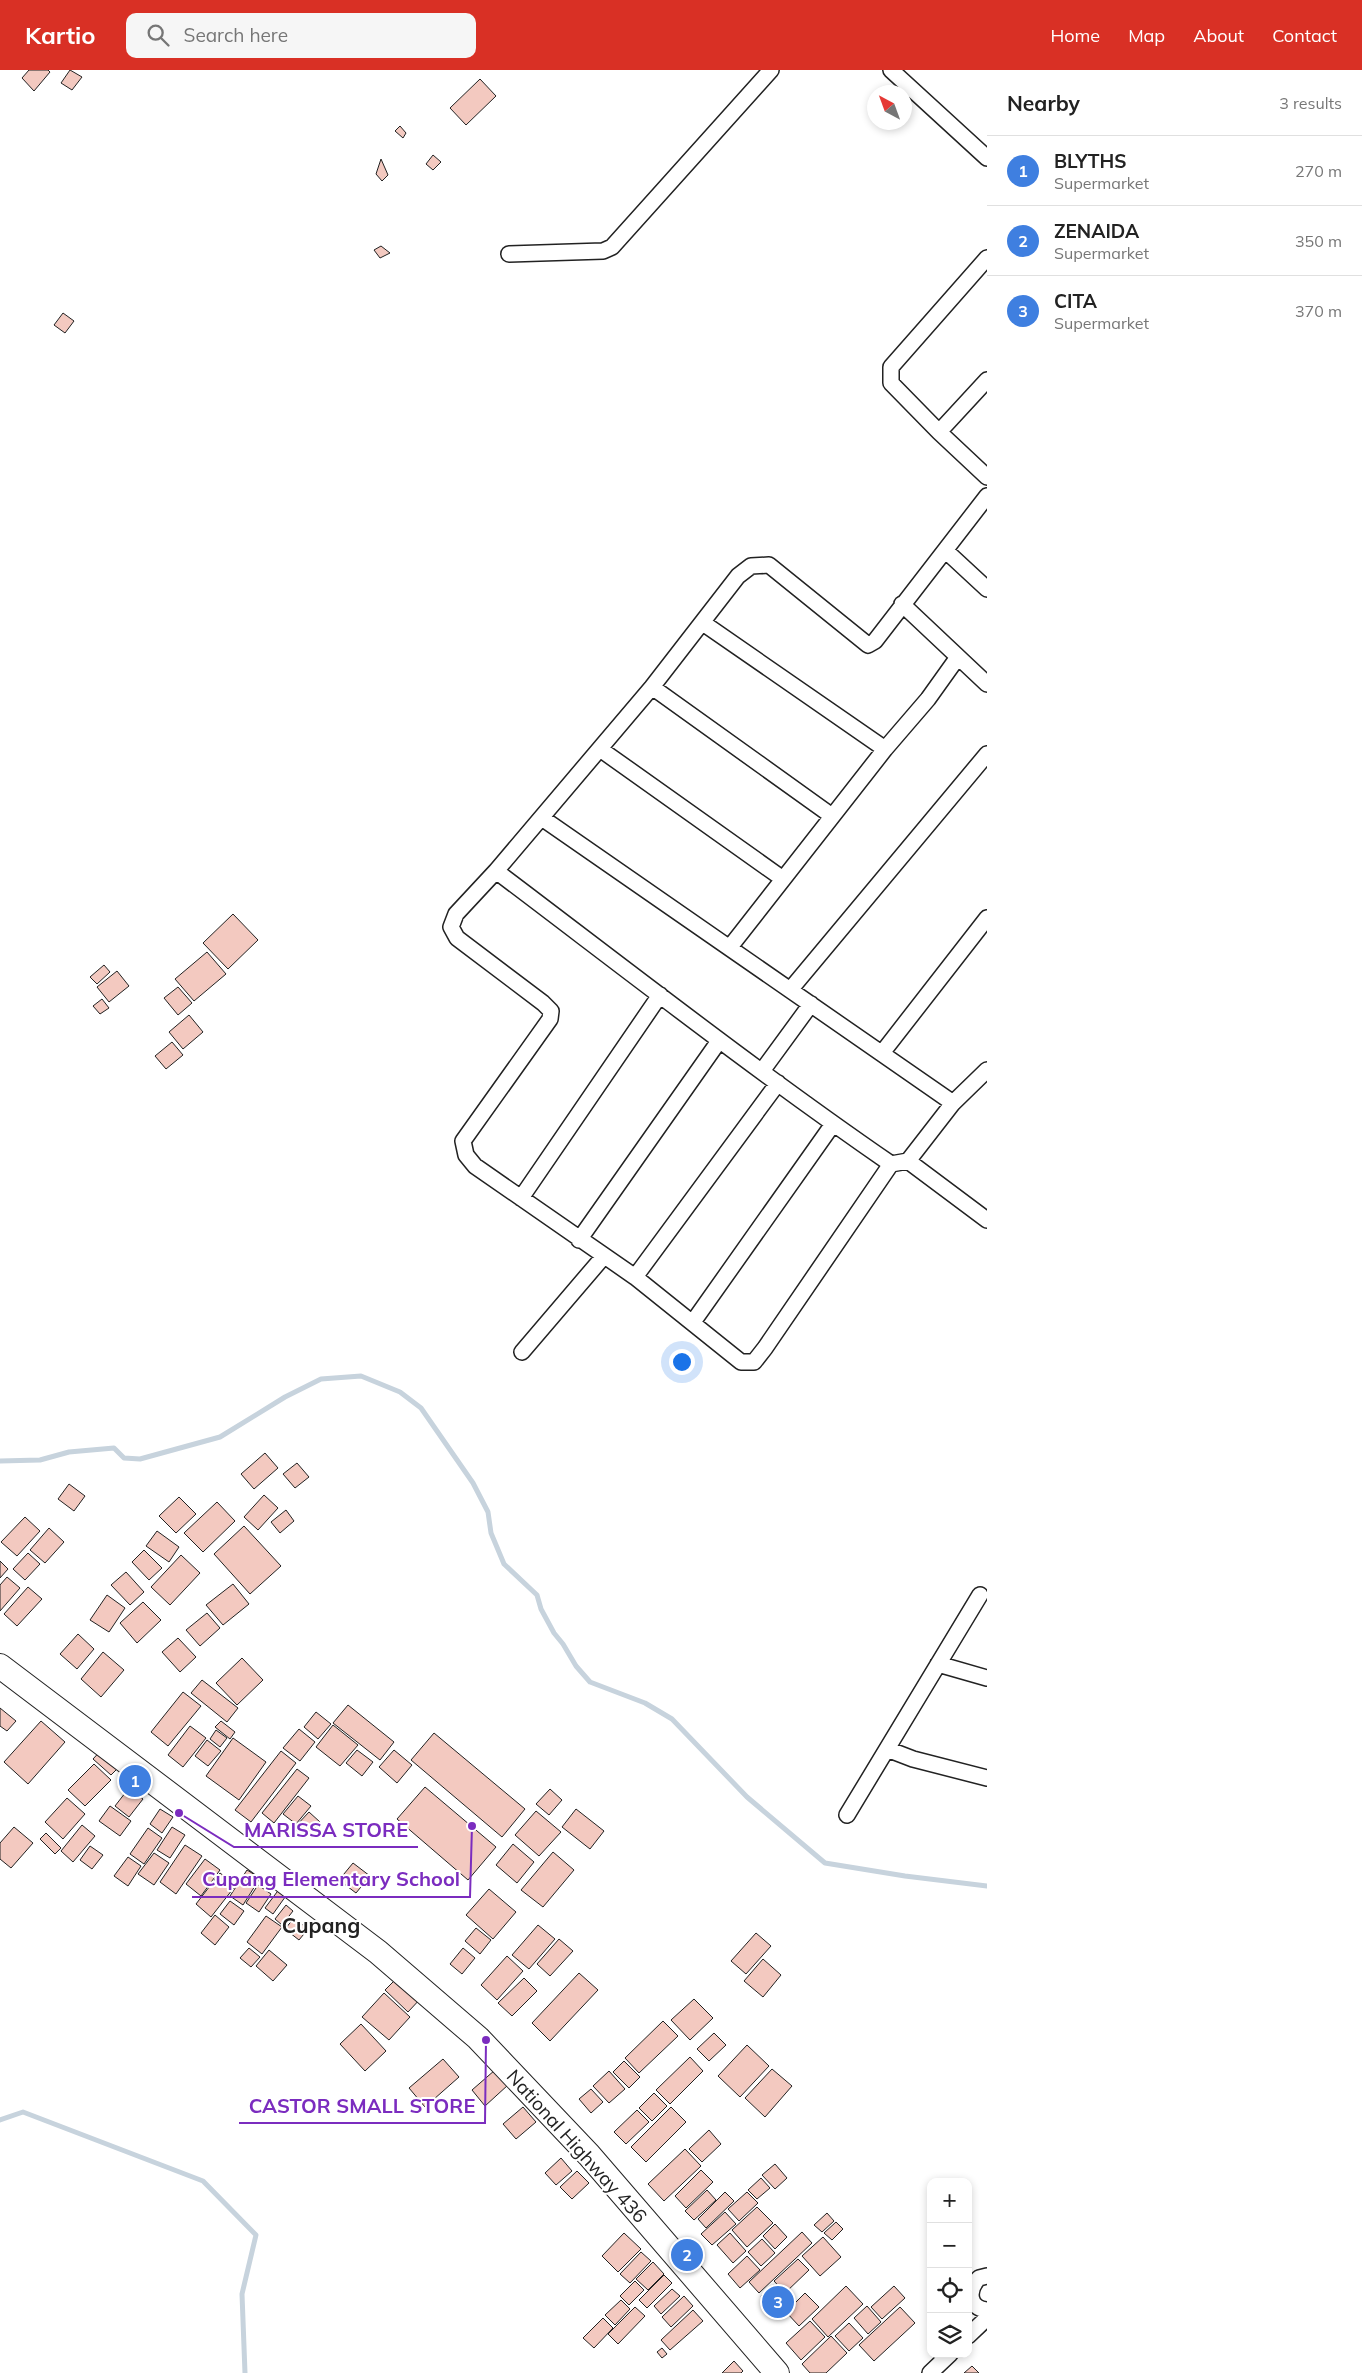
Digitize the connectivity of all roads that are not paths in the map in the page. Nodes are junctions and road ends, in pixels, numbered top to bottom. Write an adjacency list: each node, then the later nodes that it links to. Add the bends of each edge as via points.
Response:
1 (771, 70): 4 (street, via 612,246 603,251)
2 (894, 71): 3 (street)
3 (987, 158)
4 (509, 254)
5 (987, 258): 7 (street, via 891,366 891,383)
6 (987, 380): 7 (street)
7 (939, 432): 8 (street)
8 (987, 477)
9 (987, 496): 10 (street)
10 (946, 551): 11 (street); 12 (street)
11 (987, 589)
12 (902, 604): 13 (street, via 874,641 868,644 769,566 751,566 738,576); 14 (street)
13 (704, 623): 16 (street); 18 (street)
14 (958, 657): 15 (street); 18 (street, via 928,699)
15 (987, 684)
16 (652, 687): 17 (street); 20 (street)
17 (600, 749): 21 (street); 23 (street)
18 (885, 749): 20 (street)
19 (987, 754): 26 (street)
20 (832, 816): 23 (street)
21 (542, 818): 22 (street); 25 (street)
22 (496, 871): 27 (street); 38 (street, via 456,914 451,927 457,938 551,1011 550,1019 463,1141 466,1155 475,1166)
23 (783, 879): 25 (street)
24 (987, 918): 30 (street)
25 (730, 947): 26 (street)
26 (790, 990): 28 (street)
27 (660, 996): 29 (street); 38 (street)
28 (811, 1004): 30 (street); 32 (street)
29 (719, 1040): 32 (street); 40 (street)
30 (882, 1054): 34 (street)
31 (987, 1070): 34 (street)
32 (762, 1071): 33 (street)
33 (778, 1083): 35 (street); 42 (street)
34 (953, 1103): 36 (street)
35 (833, 1124): 37 (street); 43 (street)
36 (908, 1161): 37 (street); 39 (street)
37 (891, 1164): 43 (street, via 754,1362 741,1362)
38 (521, 1198): 40 (street)
39 (987, 1220)
40 (579, 1240): 41 (street)
41 (604, 1256): 42 (street); 44 (street)
42 (636, 1277): 43 (street)
43 (693, 1322)
44 (522, 1352)
45 (980, 1595): 46 (street)
46 (938, 1664): 48 (street); 49 (street)
47 (0, 1666): 59 (main road, National Highway 436, via 378,1952 478,2038 589,2155)
48 (987, 1678)
49 (887, 1749): 50 (street); 51 (street)
50 (987, 1778)
51 (847, 1815)
52 (984, 2275): 53 (street)
53 (972, 2290)
54 (972, 2304): 55 (street)
55 (987, 2310)
56 (987, 2318): 57 (street)
57 (972, 2332)
58 (946, 2358): 60 (street)
59 (777, 2373)
60 (930, 2373)

